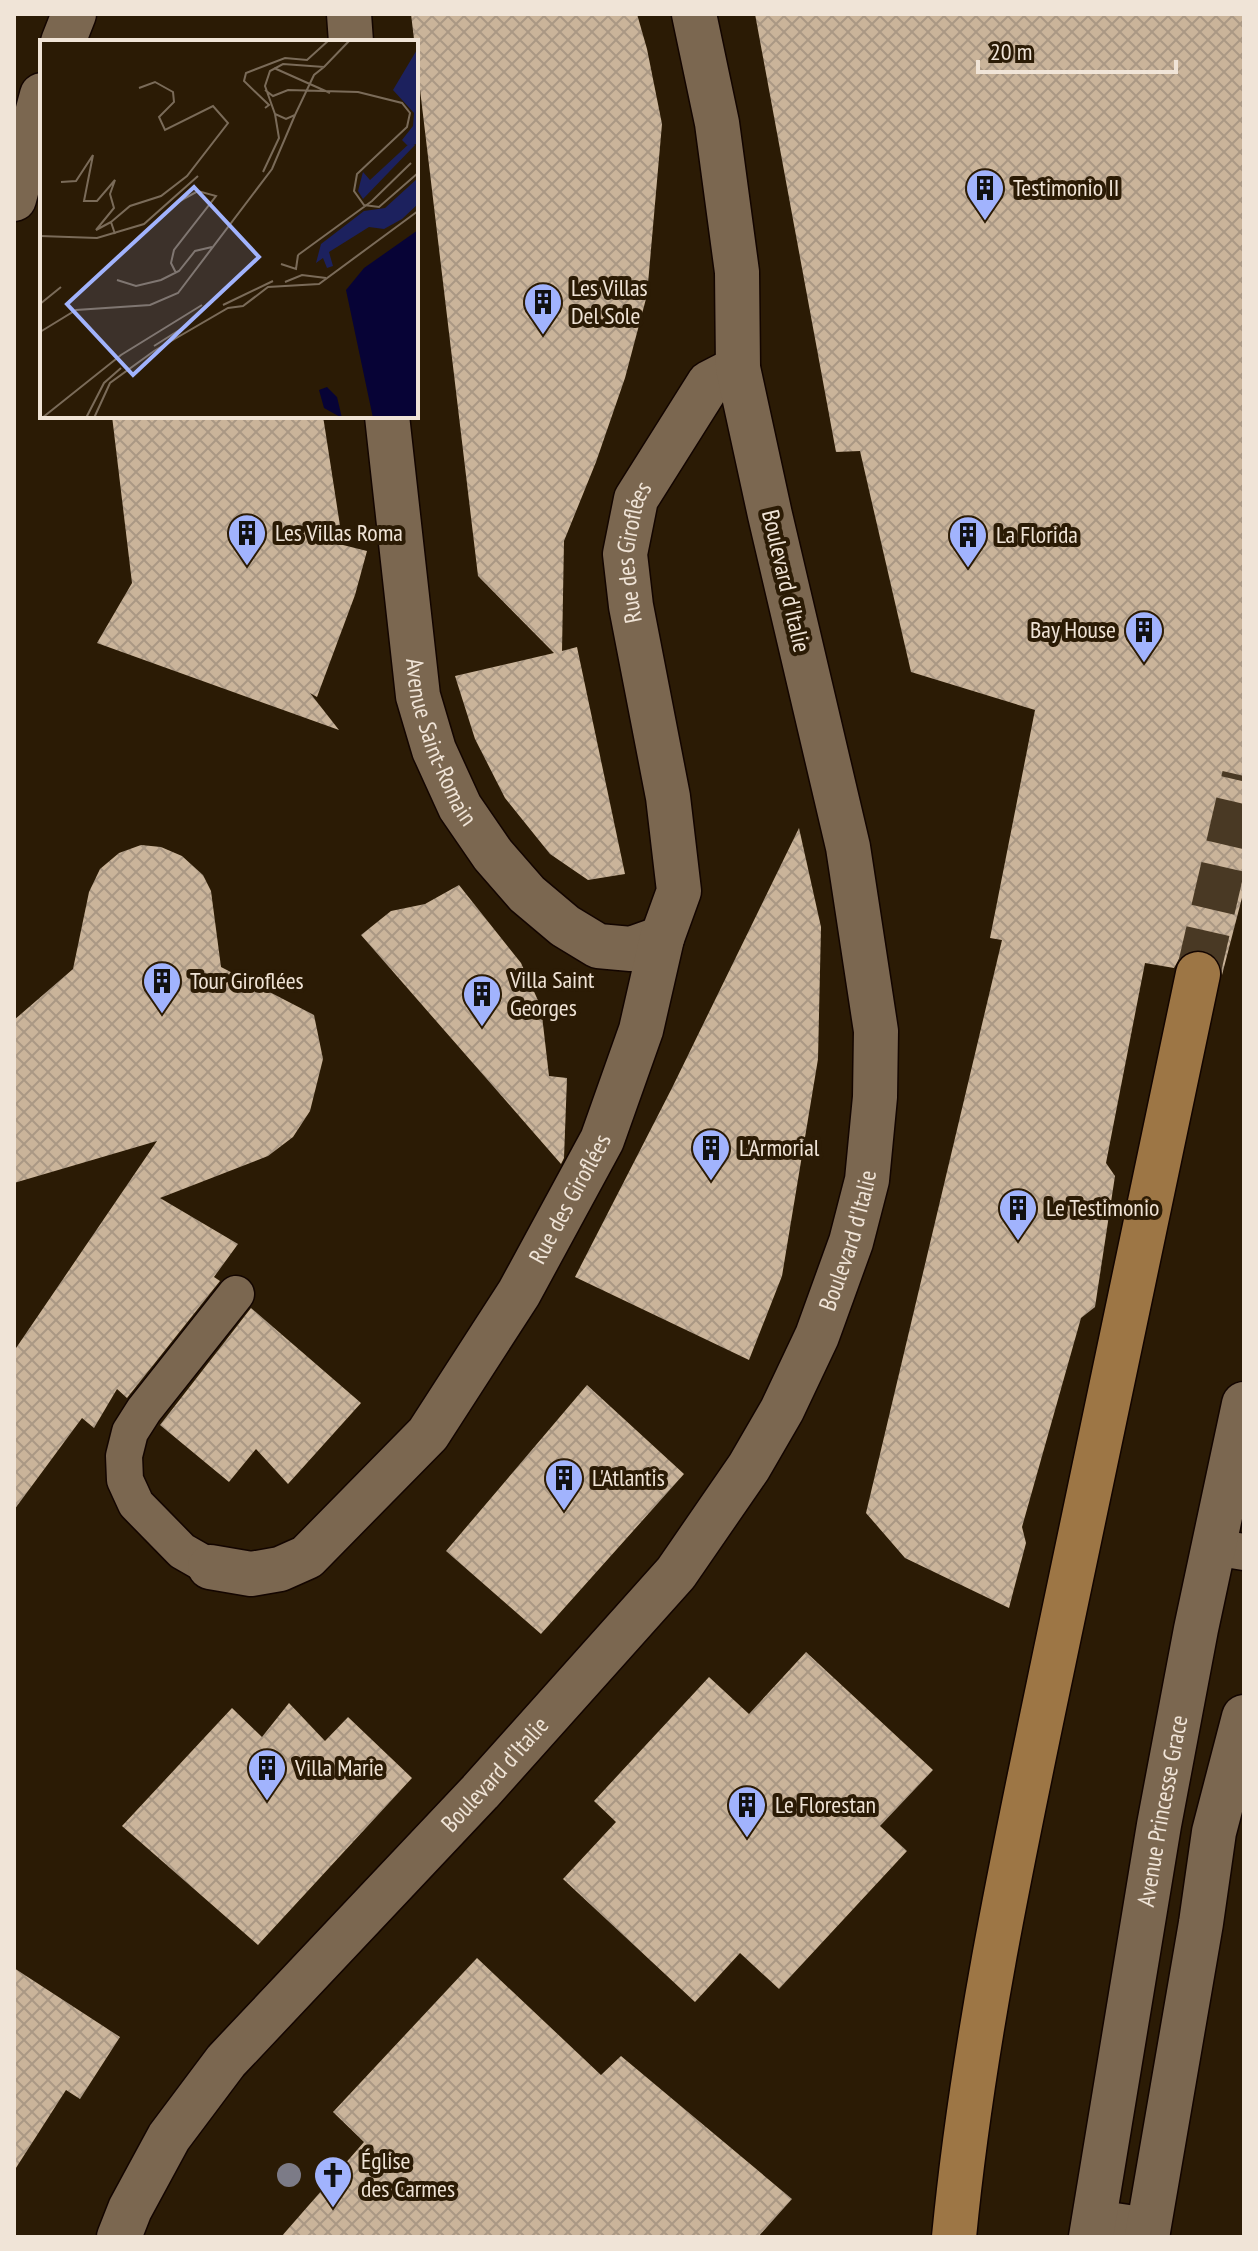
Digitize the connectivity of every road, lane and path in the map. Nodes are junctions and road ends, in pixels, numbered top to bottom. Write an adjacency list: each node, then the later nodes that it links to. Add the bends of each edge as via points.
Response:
1 (74, 14): 4 (street)
2 (349, 14): 5 (street)
3 (694, 14): 8 (street, Boulevard d'Italie, via 717,123 737,272)
4 (64, 40)
5 (351, 40)
6 (40, 102): 7 (street)
7 (14, 199)
8 (738, 368): 10 (street, Rue des Giroflées, via 709,383 651,474 636,499 625,554 668,797 679,891); 19 (street, Boulevard d'Italie, via 848,847 876,1031 867,1180 851,1242 817,1336 782,1410 676,1573 480,1792 226,2061 169,2137)
9 (387, 418): 10 (street, Avenue Saint-Romain, via 418,696 434,750 460,807 518,885 565,926 598,946 631,949)
10 (662, 938): 15 (street, Rue des Giroflées, via 641,1030 602,1140 519,1293 428,1434 307,1557 251,1574)
11 (1198, 974): 20 (main road, via 1013,1856)
12 (236, 1294): 15 (lane, Rue des Giroflées, via 144,1410 130,1432 124,1456 125,1480 136,1504 182,1551)
13 (1244, 1404): 14 (street, Avenue Princesse Grace)
14 (1229, 1549): 17 (street, Avenue Princesse Grace, via 1159,1825)
15 (210, 1567)
16 (1244, 1717): 18 (street, Avenue Princesse Grace, via 1214,1832)
17 (1093, 2229): 18 (street, Avenue Princesse Grace)
18 (1148, 2233)
19 (119, 2237)
20 (954, 2237)

